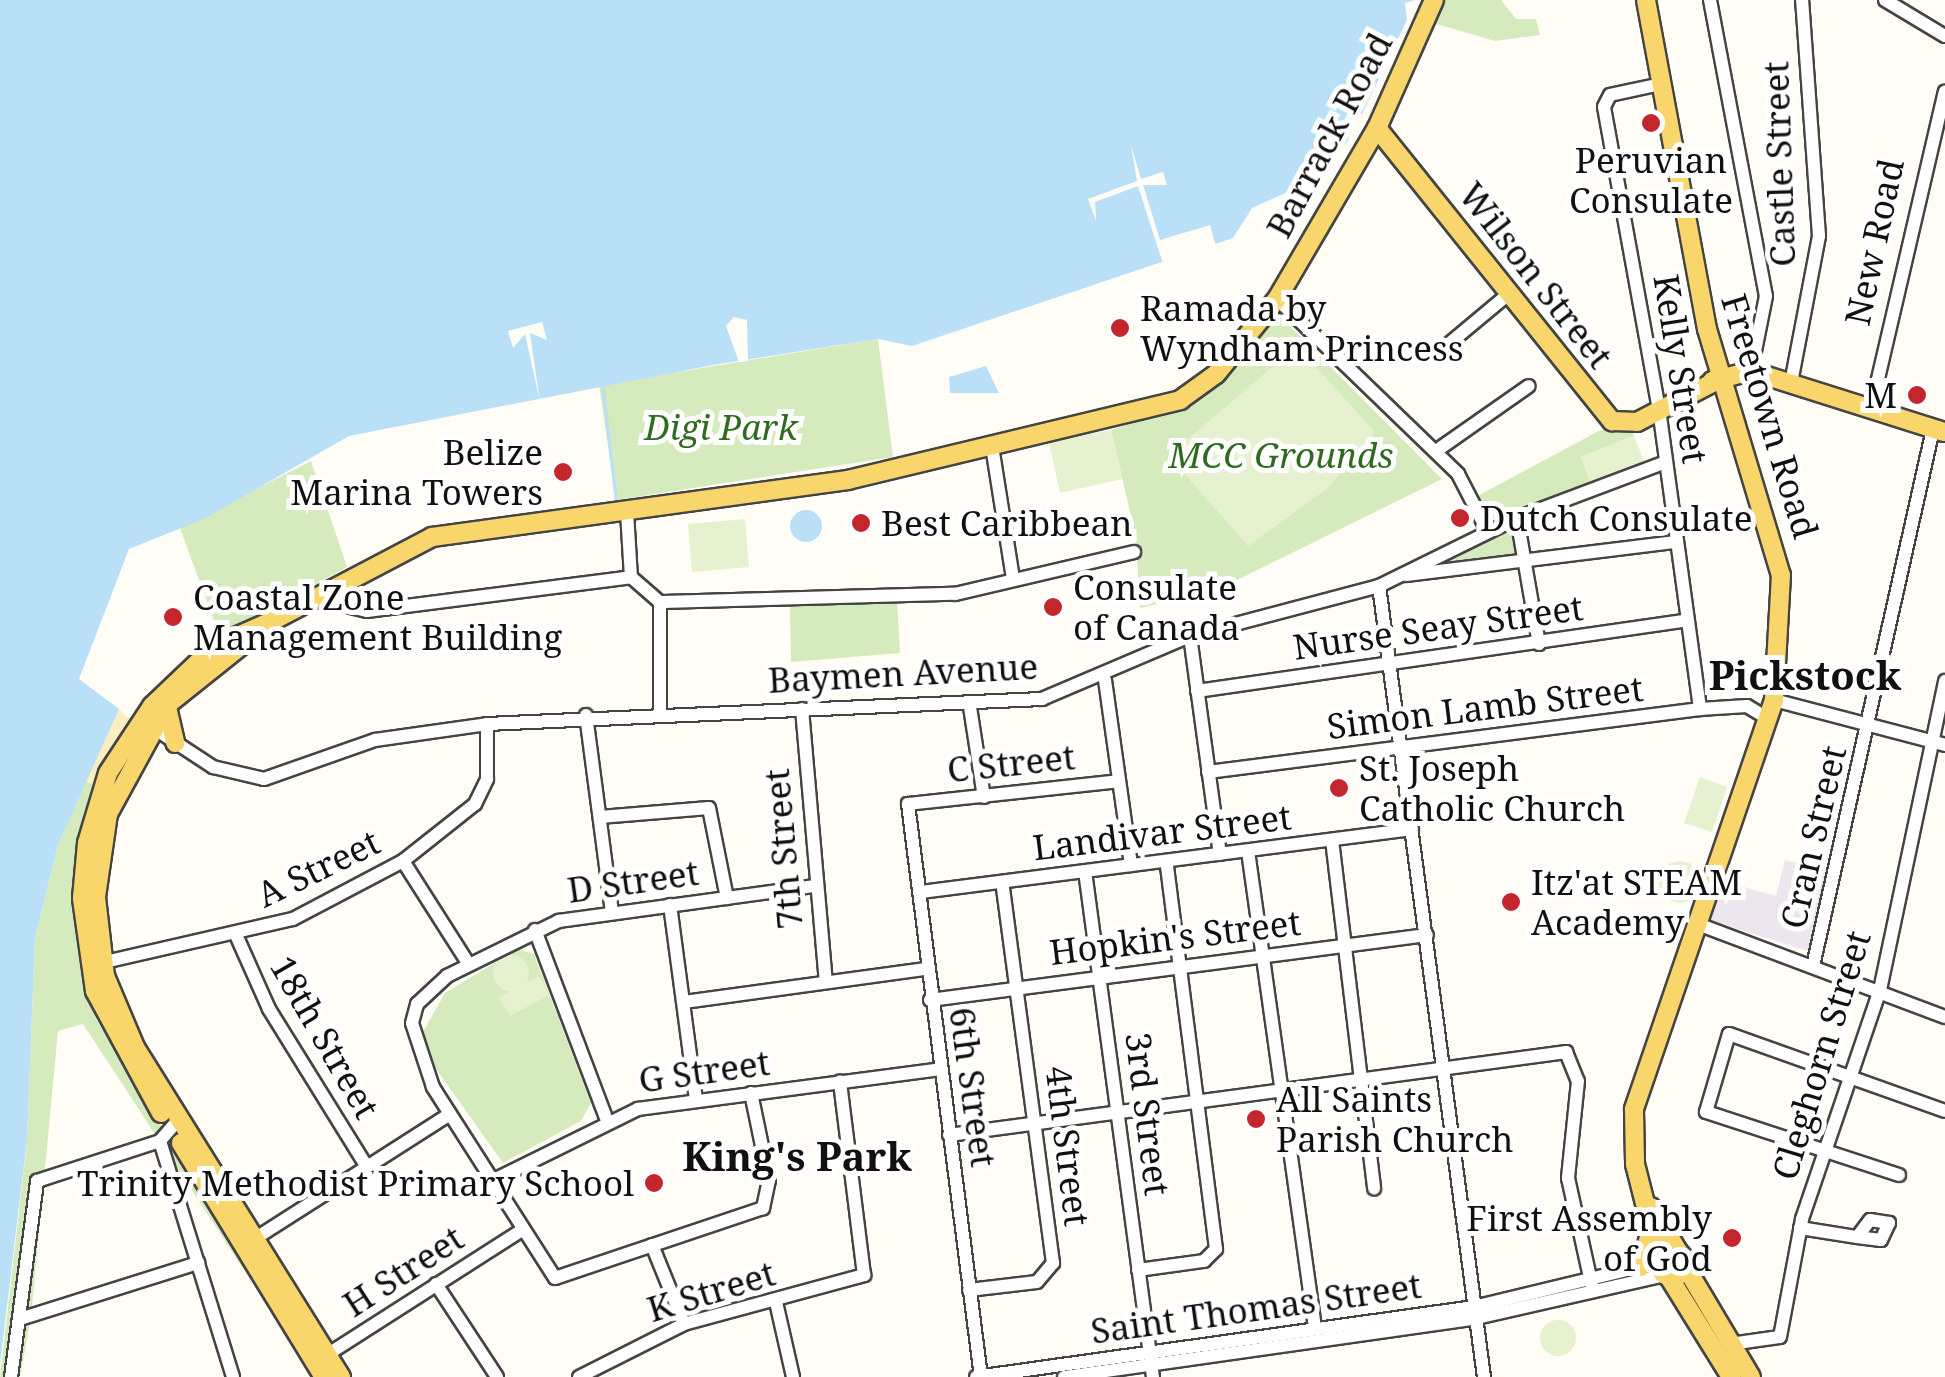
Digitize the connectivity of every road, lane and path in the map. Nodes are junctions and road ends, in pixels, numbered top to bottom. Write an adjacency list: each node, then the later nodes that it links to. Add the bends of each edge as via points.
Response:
1 (1434, 0): 10 (main road, Barrack Road)
2 (1646, 0): 7 (main road, Freetown Road)
3 (1710, 0): 14 (street, via 1766,296)
4 (1802, 0): 16 (street, Castle Street, via 1819,236)
5 (1886, 0): 6 (street)
6 (1945, 36)
7 (1661, 84): 15 (main road, Freetown Road); 18 (street, Kelly Street, via 1610,95 1604,107)
8 (1945, 90): 9 (street, New Road)
9 (1939, 118): 19 (street, New Road)
10 (1377, 128): 11 (main road, Wilson Street); 12 (main road, Barrack Road)
11 (1511, 292): 13 (street); 18 (main road, Wilson Street, via 1612,421 1637,422)
12 (1276, 298): 21 (main road, Barrack Road, via 1216,374 1180,400); 22 (street)
13 (1445, 346)
14 (1751, 371): 15 (main road, Wilson Street); 16 (main road)
15 (1722, 378): 18 (main road, Wilson Street); 46 (main road, Freetown Road, via 1779,555)
16 (1792, 384): 19 (main road)
17 (1528, 386): 22 (street)
18 (1660, 409): 23 (street, Kelly Street)
19 (1870, 409): 20 (main road)
20 (1939, 431): 56 (street, Cran Street)
21 (992, 446): 24 (main road, Barrack Road, via 848,480); 32 (street)
22 (1436, 451): 26 (street)
23 (1666, 462): 25 (street, Baymen Avenue); 27 (street, Kelly Street)
24 (628, 512): 31 (street); 33 (main road, Barrack Road, via 432,536)
25 (1517, 518): 26 (street, Baymen Avenue); 29 (street)
26 (1488, 532): 30 (street, Baymen Avenue)
27 (1676, 542): 29 (street); 38 (street, Kelly Street)
28 (1134, 552): 32 (street)
29 (1528, 564): 30 (street); 41 (street)
30 (1406, 575): 34 (street, Baymen Avenue)
31 (631, 577): 36 (street); 37 (street)
32 (1013, 578): 36 (street, via 954,594)
33 (348, 579): 35 (main road, Barrack Road); 37 (street)
34 (1379, 586): 40 (street, Baymen Avenue); 42 (street)
35 (312, 598): 37 (street); 39 (main road, Barrack Road)
36 (660, 602): 51 (street)
37 (353, 606)
38 (1687, 620): 41 (street, Nurse Seay Street); 49 (street, Kelly Street)
39 (272, 621): 47 (main road); 54 (main road, via 201,657)
40 (1190, 636): 43 (street, Baymen Avenue); 45 (street)
41 (1539, 644): 42 (street, Nurse Seay Street)
42 (1390, 665): 45 (street, Nurse Seay Street); 60 (street)
43 (1104, 680): 48 (street, Baymen Avenue); 62 (street)
44 (1945, 681): 58 (street, Cleghorn Street)
45 (1198, 691): 61 (street)
46 (1774, 700): 53 (main road, Freetown Road); 56 (street)
47 (168, 704): 54 (main road); 57 (main road, via 164,723)
48 (970, 707): 50 (street, Baymen Avenue); 63 (street)
49 (1700, 709): 53 (street, Simon Lamb Street, via 1746,706); 60 (street, Simon Lamb Street)
50 (802, 710): 51 (street, Baymen Avenue); 75 (street, 7th Street)
51 (660, 712): 52 (street, Baymen Avenue)
52 (586, 715): 55 (street, Baymen Avenue); 65 (street)
53 (1764, 718): 80 (main road, Freetown Road)
54 (146, 723): 57 (street, Baymen Avenue); 59 (main road); 87 (main road, via 108,773 87,843)
55 (488, 724): 57 (street, Baymen Avenue, via 375,740 264,779 222,771); 70 (street, A Street, via 487,779 475,804)
56 (1870, 729): 58 (street); 88 (street, Cran Street)
57 (175, 743): 59 (main road, via 153,738)
58 (1938, 744): 94 (street, Cleghorn Street)
59 (136, 748): 87 (main road, via 100,856)
60 (1399, 750): 61 (street, Simon Lamb Street); 66 (street)
61 (1208, 772): 69 (street)
62 (1120, 781): 63 (street, C Street); 72 (street)
63 (984, 797): 64 (street, C Street)
64 (908, 804): 76 (street, 6th Street)
65 (600, 817): 77 (street, via 709,808); 79 (street)
66 (1412, 829): 67 (street, Landivar Street); 82 (street)
67 (1332, 840): 68 (street, Landivar Street); 84 (street)
68 (1248, 851): 69 (street, Landivar Street); 85 (street)
69 (1220, 854): 71 (street, Landivar Street)
70 (403, 861): 83 (street, A Street, via 338,899); 86 (street)
71 (1166, 861): 72 (street, Landivar Street); 89 (street)
72 (1131, 865): 73 (street, Landivar Street)
73 (1084, 871): 74 (street, Landivar Street); 91 (street, 3rd Street)
74 (1002, 883): 76 (street, Landivar Street); 93 (street, 4th Street)
75 (816, 886): 77 (street, D Street); 92 (street, 7th Street)
76 (921, 892): 90 (street, 6th Street)
77 (727, 898): 78 (street, D Street)
78 (670, 905): 79 (street, D Street); 96 (street)
79 (612, 913): 81 (street, D Street)
80 (1695, 923): 88 (street); 119 (main road, Freetown Road, via 1639,1086 1633,1136)
81 (535, 930): 86 (street, D Street); 110 (street)
82 (1427, 935): 84 (street, Hopkin's Street); 98 (street)
83 (237, 937): 87 (street, A Street); 115 (street, 18th Street, via 269,1009)
84 (1345, 946): 85 (street, Hopkin's Street); 101 (street)
85 (1263, 956): 89 (street, Hopkin's Street); 103 (street)
86 (468, 962): 109 (street, D Street, via 417,1004 412,1023 422,1065)
87 (96, 964): 112 (main road, via 113,1036)
88 (1814, 966): 94 (street)
89 (1180, 968): 91 (street, Hopkin's Street); 106 (street)
90 (926, 969): 92 (street); 95 (street, 6th Street)
91 (1101, 978): 93 (street, Hopkin's Street); 107 (street, 3rd Street)
92 (826, 982): 96 (street)
93 (1019, 986): 95 (street, Hopkin's Street); 111 (street, 4th Street)
94 (1880, 990): 97 (street); 100 (street, Cleghorn Street)
95 (930, 1000): 99 (street, 6th Street)
96 (684, 1002): 105 (street)
97 (1945, 1016)
98 (1444, 1066): 101 (street); 129 (street, via 1566,1052 1578,1081 1568,1178); 132 (street)
99 (940, 1068): 102 (street, G Street); 113 (street, 6th Street)
100 (1852, 1073): 108 (street); 114 (street, Cleghorn Street); 114 (street, via 1729,1034 1706,1112)
101 (1361, 1078): 103 (street); 118 (street)
102 (840, 1082): 104 (street, G Street); 131 (street, K Street, via 864,1275)
103 (1281, 1088): 106 (street); 135 (street)
104 (751, 1093): 105 (street, G Street); 124 (street, via 769,1180 763,1208)
105 (696, 1100): 110 (street, G Street)
106 (1196, 1100): 107 (street); 127 (street, via 1216,1249 1204,1261)
107 (1116, 1110): 111 (street); 127 (street, 3rd Street)
108 (1945, 1111)
109 (450, 1114): 115 (street); 117 (street, D Street)
110 (606, 1118): 117 (street, G Street)
111 (1034, 1121): 113 (street); 130 (street, 4th Street, via 1049,1275)
112 (170, 1129): 123 (main road); 125 (street); 133 (street, via 37,1181); 137 (main road)
113 (950, 1135): 130 (street, 6th Street)
114 (1824, 1154): 116 (street); 120 (street, Cleghorn Street)
115 (365, 1164): 123 (street)
116 (1899, 1175)
117 (492, 1181): 121 (street, D Street)
118 (1374, 1188)
119 (1642, 1189): 126 (main road, Freetown Road); 126 (main road, Freetown Road)
120 (1800, 1228): 122 (street); 136 (street, Cleghorn Street, via 1777,1341)
121 (522, 1230): 124 (street, D Street, via 548,1271 565,1280); 128 (street, H Street)
122 (1857, 1237)
123 (256, 1238): 137 (main road)
124 (652, 1245): 134 (street)
125 (198, 1263): 133 (street); 140 (street)
126 (1665, 1265): 129 (street, Saint Thomas Street); 129 (street, Saint Thomas Street); 136 (main road, Freetown Road); 148 (main road, Freetown Road)
127 (1138, 1270): 138 (street, 3rd Street)
128 (436, 1284): 137 (street, H Street); 142 (street)
129 (1591, 1286): 132 (street, Saint Thomas Street)
130 (969, 1290): 145 (street, 6th Street)
131 (776, 1302): 134 (street, K Street); 144 (street)
132 (1475, 1313): 135 (street, Saint Thomas Street); 138 (street, Saint Thomas Street); 147 (street)
133 (20, 1319): 139 (street)
134 (684, 1324): 143 (street, K Street)
135 (1314, 1330): 138 (street, Saint Thomas Street)
136 (1730, 1344): 149 (main road, Freetown Road)
137 (322, 1365): 141 (main road)
138 (1152, 1365): 145 (street, Saint Thomas Street); 146 (street, Saint Thomas Street)
139 (12, 1377)
140 (233, 1377)
141 (341, 1377)
142 (498, 1377)
143 (580, 1377)
144 (793, 1377)
145 (979, 1377)
146 (1064, 1377)
147 (1484, 1377)
148 (1731, 1377)
149 (1751, 1377)

